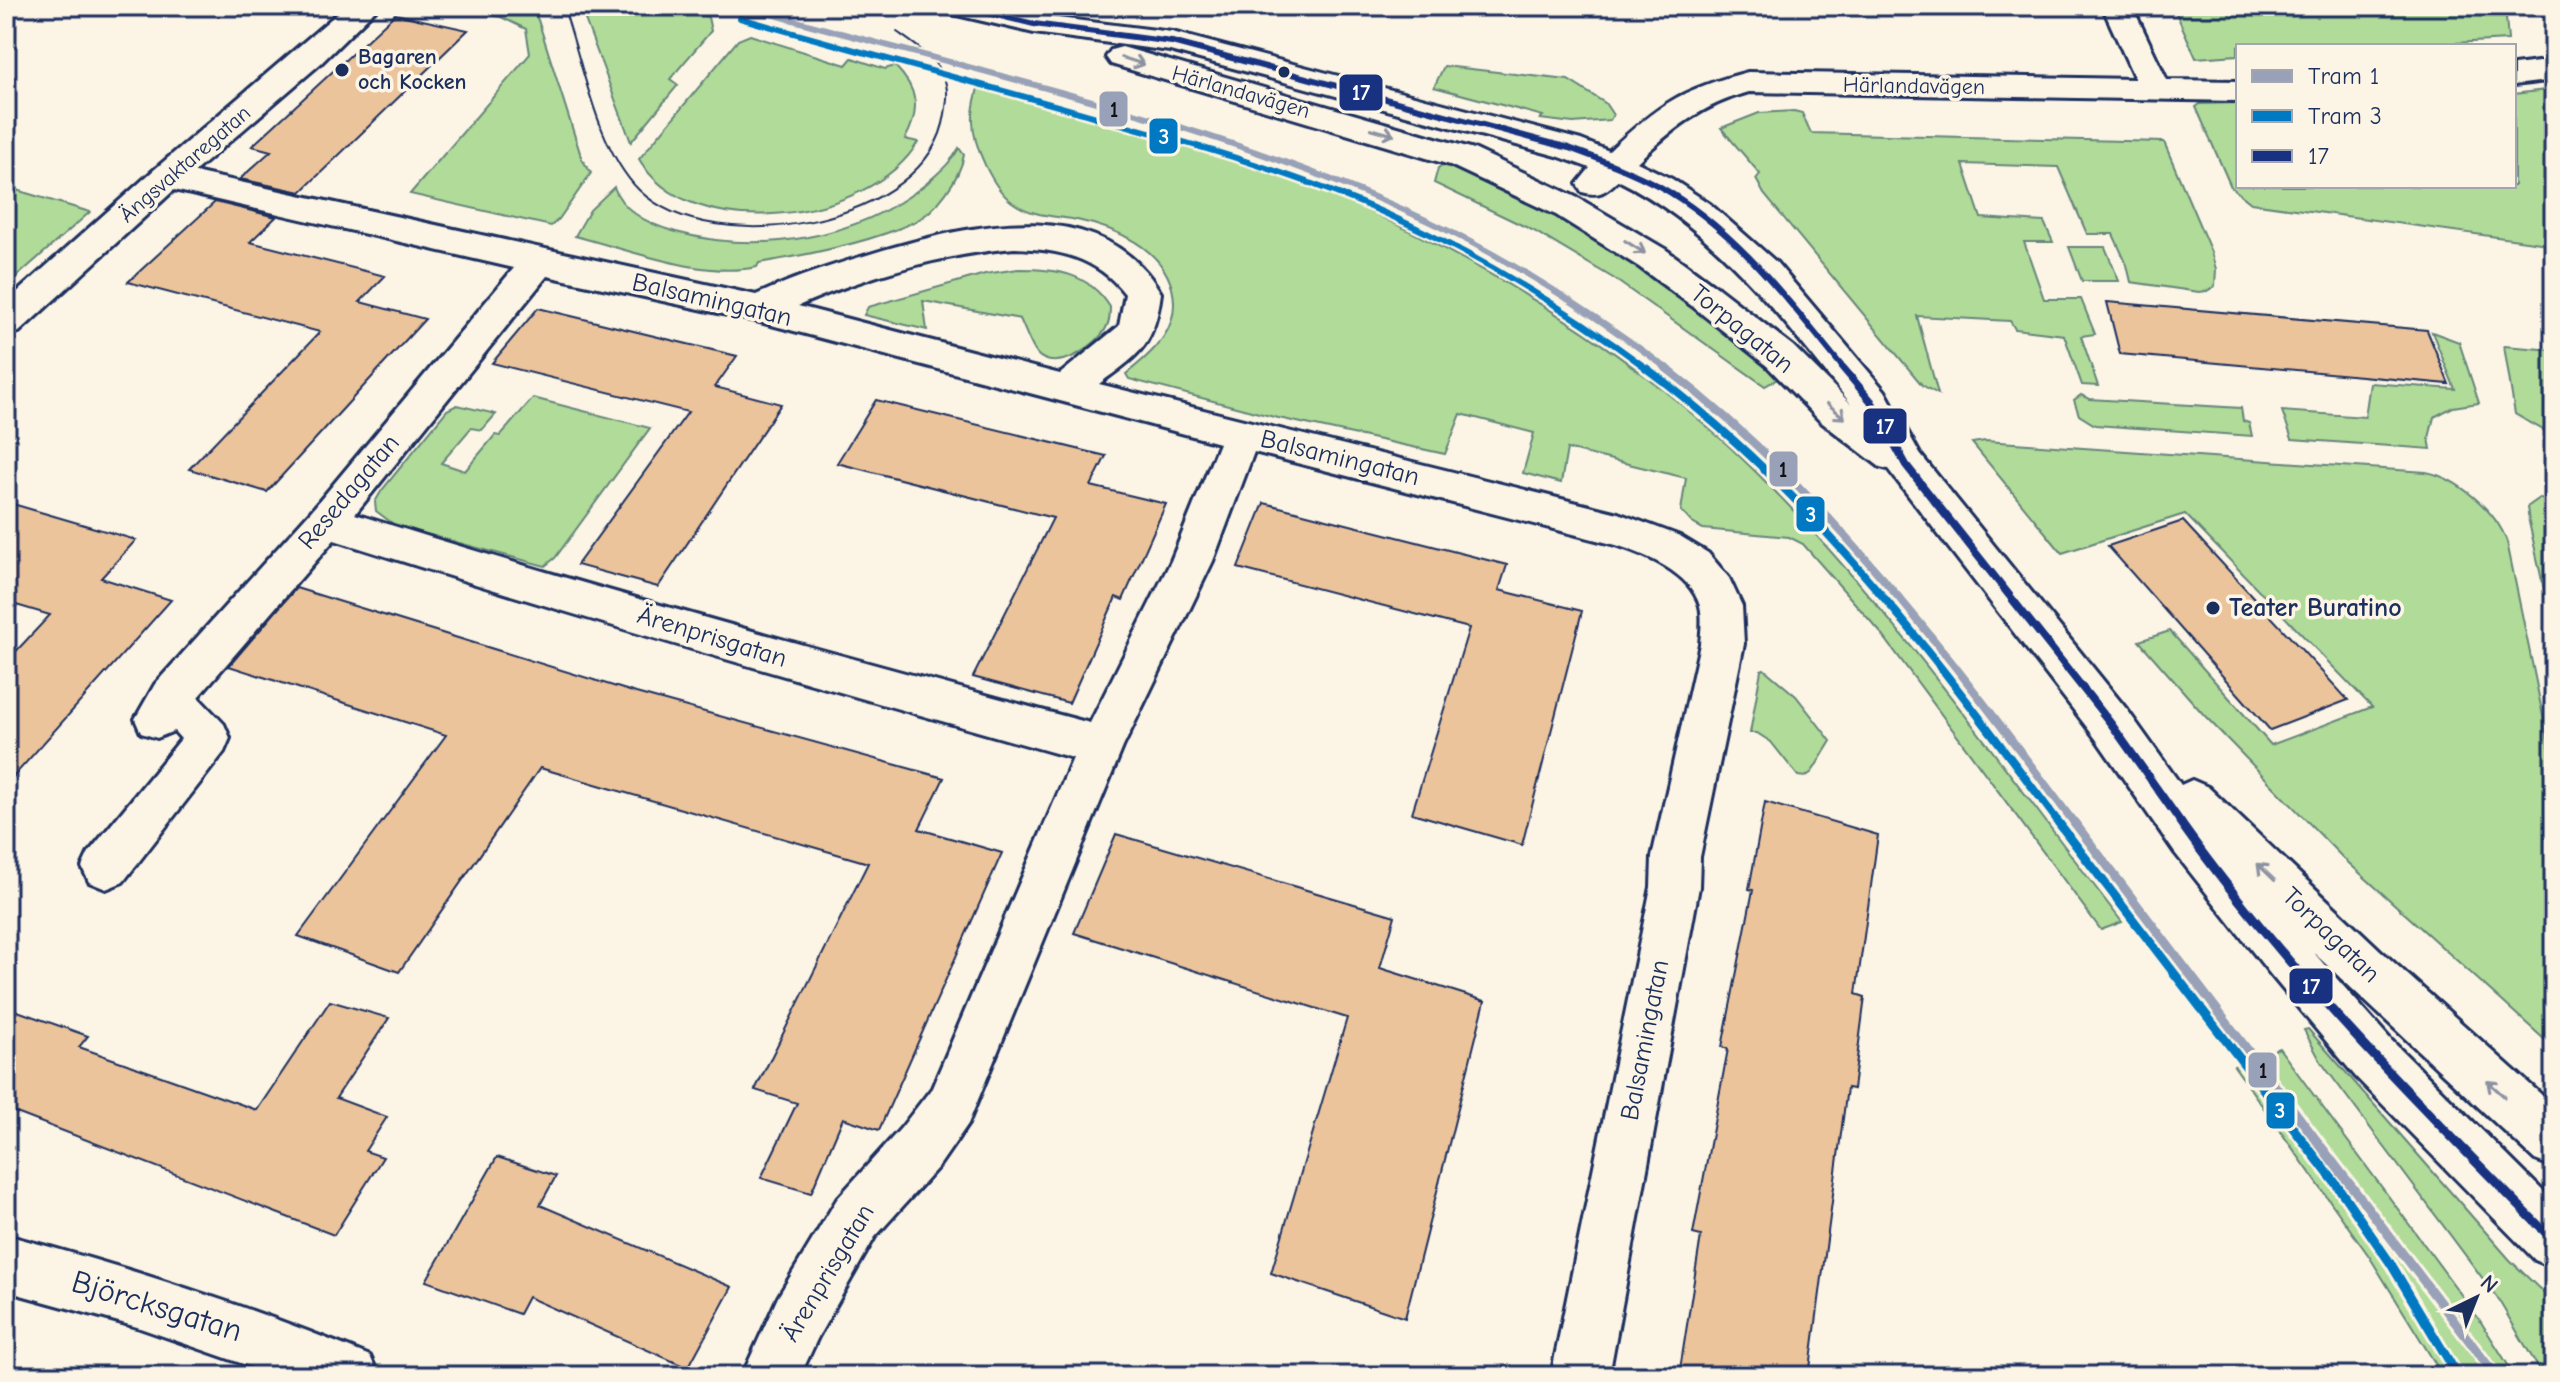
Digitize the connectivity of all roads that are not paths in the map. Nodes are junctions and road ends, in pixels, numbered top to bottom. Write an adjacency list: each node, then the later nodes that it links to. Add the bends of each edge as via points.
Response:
1 (364, 6): 10 (street, Ängsvaktaregatan)
2 (959, 6): 4 (street, Härlandavägen)
3 (2117, 6): 7 (street)
4 (1034, 24): 9 (street, Härlandavägen, via 1121,33 1177,32); 11 (street, Härlandavägen, one-way to 11, via 1154,67 1462,157)
5 (2554, 70): 6 (street)
6 (2516, 75)
7 (2156, 90): 8 (street, Härlandavägen); 9 (street, Härlandavägen, via 1748,82 1689,104)
8 (2236, 91)
9 (1615, 165): 11 (street, Härlandavägen); 17 (street, Torpagatan, via 1698,212 1763,271 1871,401)
10 (167, 177): 12 (street, Balsamingatan); 14 (street, Ängsvaktaregatan)
11 (1568, 207): 17 (street, Torpagatan, one-way to 17, via 1705,297 1780,356 1834,411)
12 (539, 262): 13 (street, Balsamingatan); 18 (street, Resedagatan)
13 (760, 309): 15 (street, Balsamingatan); 15 (street, via 852,299 1053,239 1082,245 1123,268 1143,293 1138,326 1119,350 1082,373)
14 (6, 323)
15 (1067, 390): 16 (street, Balsamingatan)
16 (1242, 433): 20 (street, Ärenprisgatan, via 1192,561); 27 (street, Balsamingatan, via 1662,544 1686,557 1711,583 1722,609 1722,644 1676,857 1675,887)
17 (1906, 465): 19 (street, Torpagatan)
18 (326, 521): 20 (street, Ärenprisgatan, via 714,640); 21 (street, Resedagatan, via 164,708 208,738)
19 (2112, 725): 22 (street, Torpagatan, one-way to 19, via 2363,967); 23 (street, Torpagatan, via 2192,838 2364,1048)
20 (1101, 746): 26 (street, Ärenprisgatan, via 950,1106 856,1218 798,1317)
21 (106, 867)
22 (2554, 1141)
23 (2554, 1241)
24 (6, 1263): 25 (street, Björcksgatan, via 177,1310)
25 (350, 1376)
26 (771, 1376)
27 (1580, 1376)

